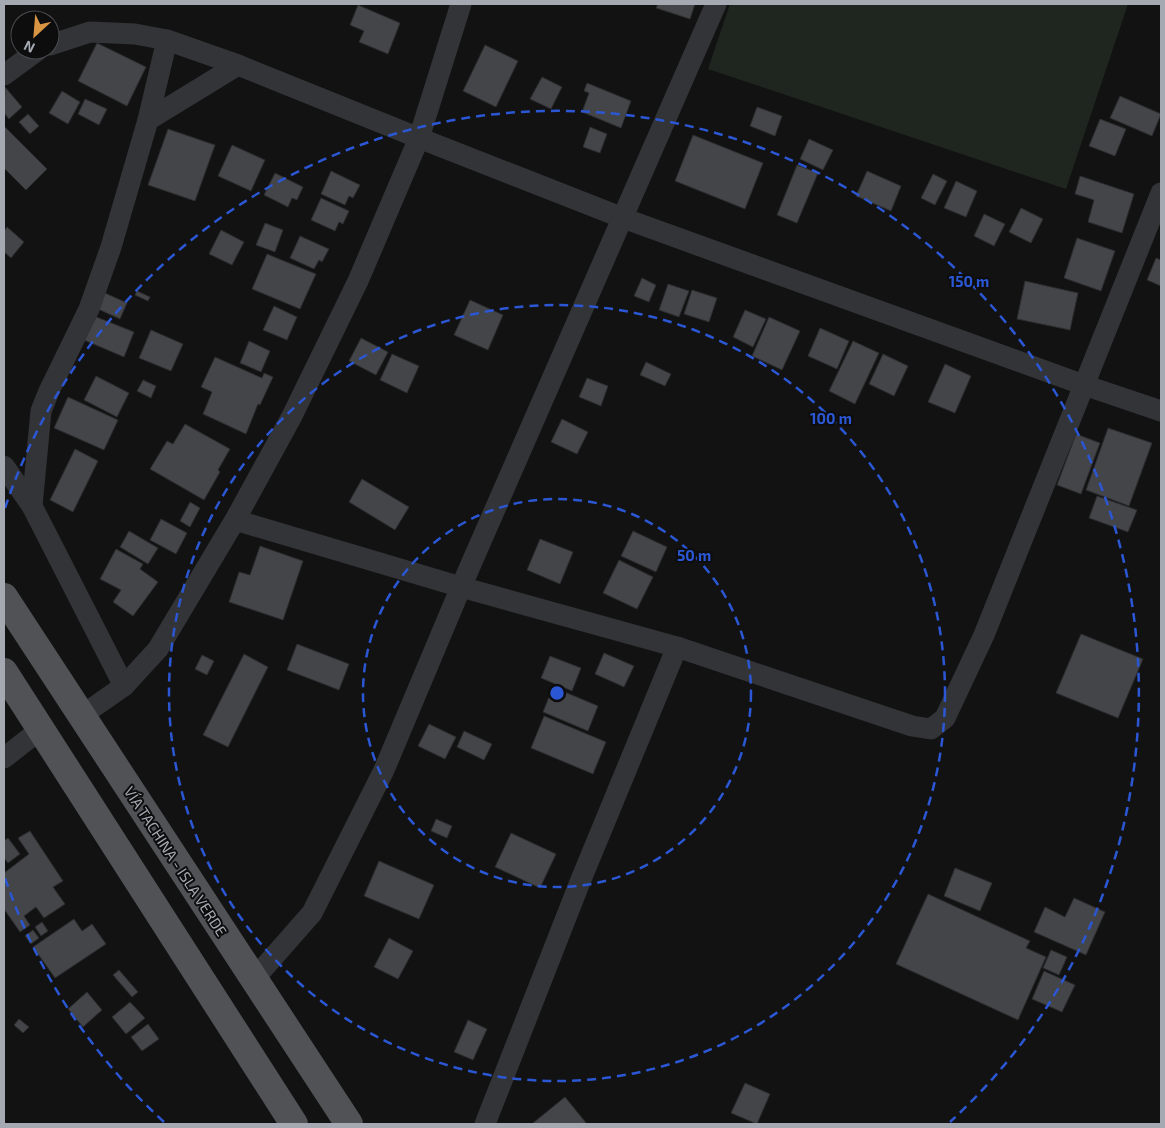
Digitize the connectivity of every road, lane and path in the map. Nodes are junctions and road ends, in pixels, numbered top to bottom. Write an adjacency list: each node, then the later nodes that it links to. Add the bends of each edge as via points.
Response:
1 (461, 4): 9 (street)
2 (716, 4): 11 (street)
3 (167, 40): 4 (street, via 134,34 90,32); 6 (street); 8 (street)
4 (60, 42)
5 (24, 60): 7 (street)
6 (238, 65): 8 (street); 9 (street)
7 (4, 75)
8 (148, 120): 15 (street, via 111,247 89,309 41,411)
9 (419, 138): 11 (street); 16 (street, via 358,281 292,416)
10 (1161, 193): 12 (street)
11 (623, 218): 12 (street); 17 (street)
12 (1084, 385): 13 (street); 19 (street, via 984,635 945,718 931,729 912,726)
13 (1161, 411)
14 (4, 466): 15 (street)
15 (32, 506): 21 (street)
16 (235, 520): 17 (street); 21 (street, via 158,649)
17 (461, 587): 19 (street); 25 (street, via 384,770 312,914)
18 (4, 597): 22 (main road, VÍA TACHINA - ISLA VERDE)
19 (677, 647): 28 (street)
20 (4, 672): 23 (main road)
21 (124, 686): 22 (street)
22 (80, 716): 25 (main road, VÍA TACHINA - ISLA VERDE)
23 (41, 729): 24 (street); 26 (main road)
24 (4, 758)
25 (254, 979): 27 (main road, VÍA TACHINA - ISLA VERDE)
26 (294, 1124)
27 (349, 1124)
28 (485, 1124)

